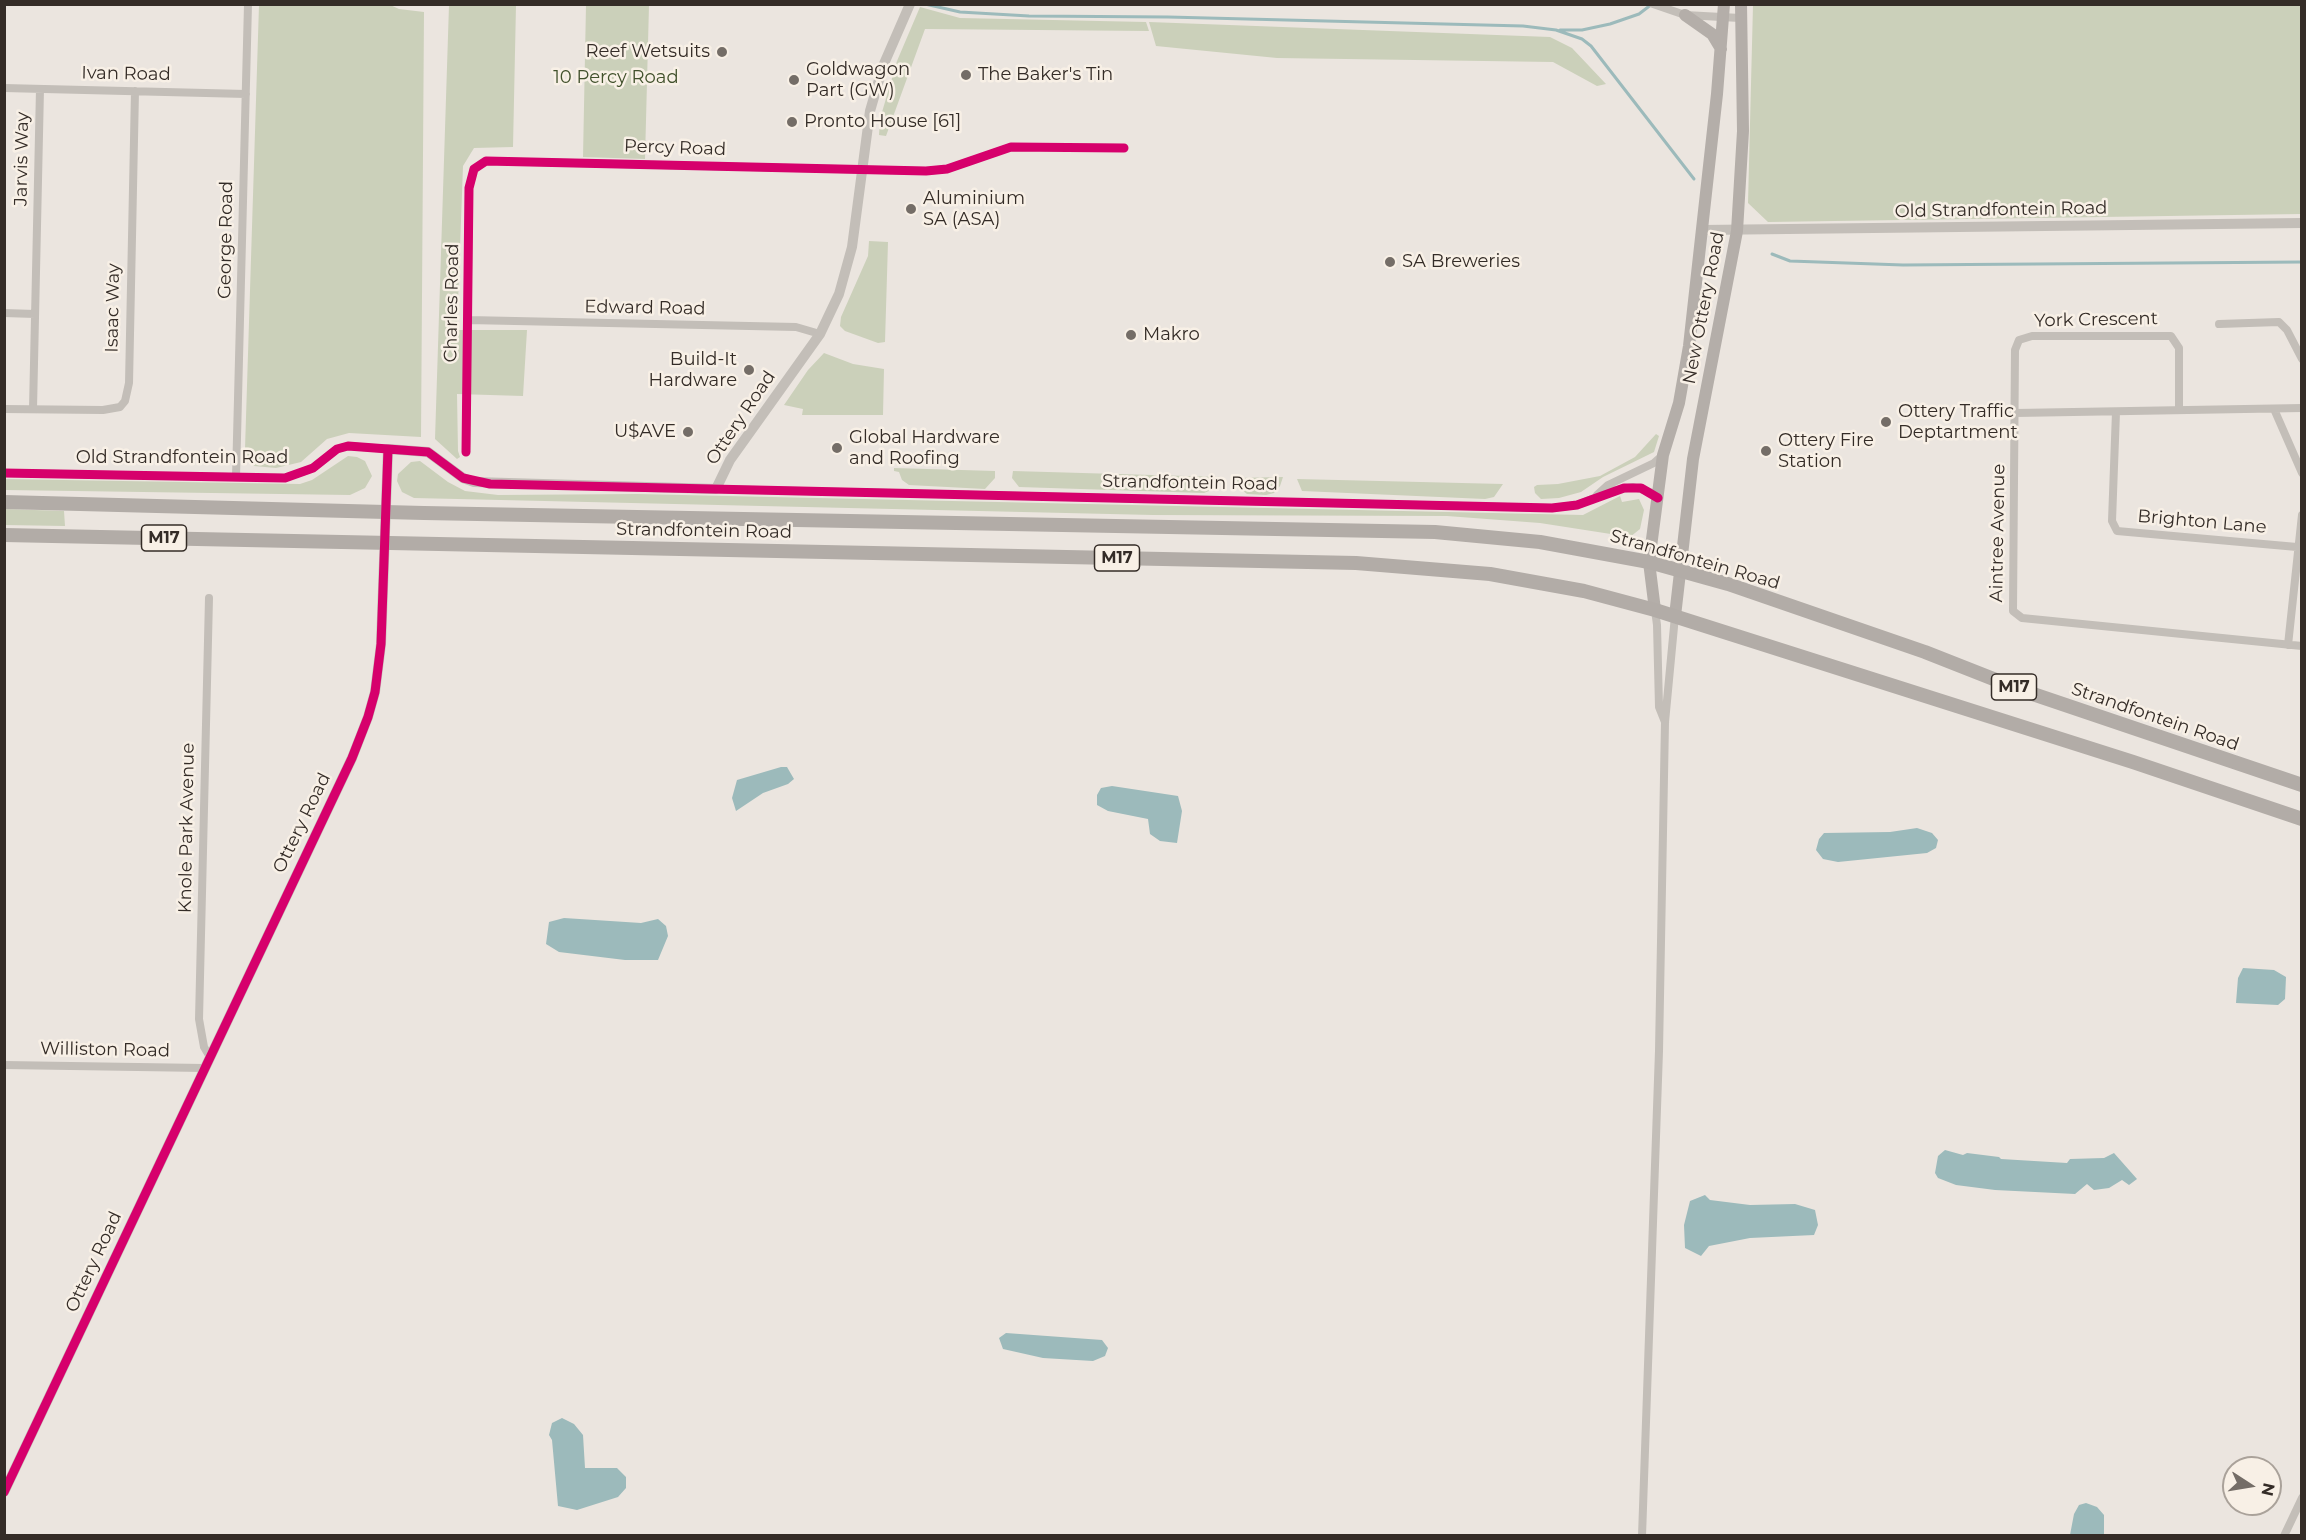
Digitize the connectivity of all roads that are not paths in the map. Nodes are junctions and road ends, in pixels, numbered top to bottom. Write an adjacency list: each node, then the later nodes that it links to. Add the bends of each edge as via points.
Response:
1 (248, 4): 13 (street, George Road)
2 (1653, 4): 6 (street)
3 (1724, 4): 7 (main road, New Ottery Road)
4 (1741, 4): 8 (main road, New Ottery Road)
5 (909, 7): 16 (street, Ottery Road, via 876,88)
6 (1685, 15): 7 (street); 9 (main road, via 1712,34)
7 (1723, 18): 8 (street); 9 (main road, New Ottery Road)
8 (1740, 18): 19 (main road, New Ottery Road, via 1743,131)
9 (1721, 50): 18 (main road, New Ottery Road)
10 (4, 88): 11 (street, Ivan Road)
11 (40, 89): 12 (street, Ivan Road); 21 (street, Jarvis Way)
12 (135, 91): 13 (street, Ivan Road); 28 (street, Isaac Way, via 128,393 120,407 112,410)
13 (246, 93): 38 (street, George Road)
14 (1124, 148): 16 (street, Percy Road, via 1011,147 937,171)
15 (486, 161): 16 (street, Percy Road); 22 (street, Charles Road, via 474,169 469,188)
16 (862, 170): 24 (street, Ottery Road, via 849,263)
17 (2301, 223): 19 (street, Old Strandfontein Road)
18 (1702, 230): 19 (street, Old Strandfontein Road); 35 (main road, New Ottery Road, via 1685,378)
19 (1737, 231): 49 (main road, New Ottery Road, via 1693,459)
20 (4, 313): 21 (street)
21 (34, 314): 28 (street, Jarvis Way)
22 (468, 320): 24 (street, Edward Road, via 796,327); 34 (street, Charles Road)
23 (2219, 324): 25 (street, via 2279,322)
24 (820, 334): 39 (street, Ottery Road, via 730,460)
25 (2301, 359)
26 (2301, 408): 29 (street)
27 (4, 409): 28 (street, Isaac Way)
28 (33, 409)
29 (2274, 409): 30 (street); 37 (street)
30 (2178, 410): 31 (street); 32 (street, York Crescent, via 2179,348 2171,336 2032,336 2017,344)
31 (2116, 412): 32 (street); 47 (street, Brighton Lane, via 2112,521 2117,531)
32 (2016, 413): 53 (street, Aintree Avenue, via 2011,597 2017,616)
33 (387, 449): 38 (street, Old Strandfontein Road, via 348,446 337,449 314,468 292,476); 39 (street, Ottery Road, via 428,452 453,472 474,482); 43 (street, Ottery Road)
34 (466, 452)
35 (1664, 455): 40 (street, Strandfontein Road, via 1608,485); 41 (main road, New Ottery Road)
36 (4, 473): 38 (street, Old Strandfontein Road)
37 (2301, 473)
38 (236, 477)
39 (716, 489): 40 (street, Strandfontein Road, via 1552,508)
40 (1595, 498): 41 (street, Strandfontein Road, via 1633,487)
41 (1658, 498): 48 (main road, New Ottery Road)
42 (4, 502): 43 (main road, Strandfontein Road / M17)
43 (386, 512): 46 (street, Ottery Road); 48 (main road, Strandfontein Road / M17, via 1435,532 1540,542)
44 (2301, 515): 47 (street)
45 (4, 535): 46 (main road, Strandfontein Road / M17)
46 (384, 544): 51 (main road, Strandfontein Road / M17, via 1356,563 1509,578 1584,591); 58 (street, Ottery Road, via 380,663 368,717)
47 (2297, 547): 53 (street)
48 (1649, 562): 49 (main road, Strandfontein Road / M17); 51 (main road, New Ottery Road)
49 (1679, 571): 52 (main road, New Ottery Road); 56 (main road, Strandfontein Road / M17, via 1728,584)
50 (209, 598): 58 (street, Knole Park Avenue, via 199,1019)
51 (1654, 610): 52 (main road, Strandfontein Road / M17); 55 (street, via 1659,707)
52 (1675, 616): 55 (street); 57 (main road, Strandfontein Road / M17)
53 (2288, 645): 54 (street, Aintree Avenue)
54 (2301, 646)
55 (1665, 722): 63 (street, via 1659,1041)
56 (2301, 785)
57 (2301, 819)
58 (210, 1057): 60 (street, Ottery Road)
59 (4, 1065): 60 (street, Williston Road)
60 (204, 1068): 61 (street, Ottery Road)
61 (6, 1485)
62 (2301, 1498): 64 (street)
63 (1642, 1536)
64 (2284, 1536)

